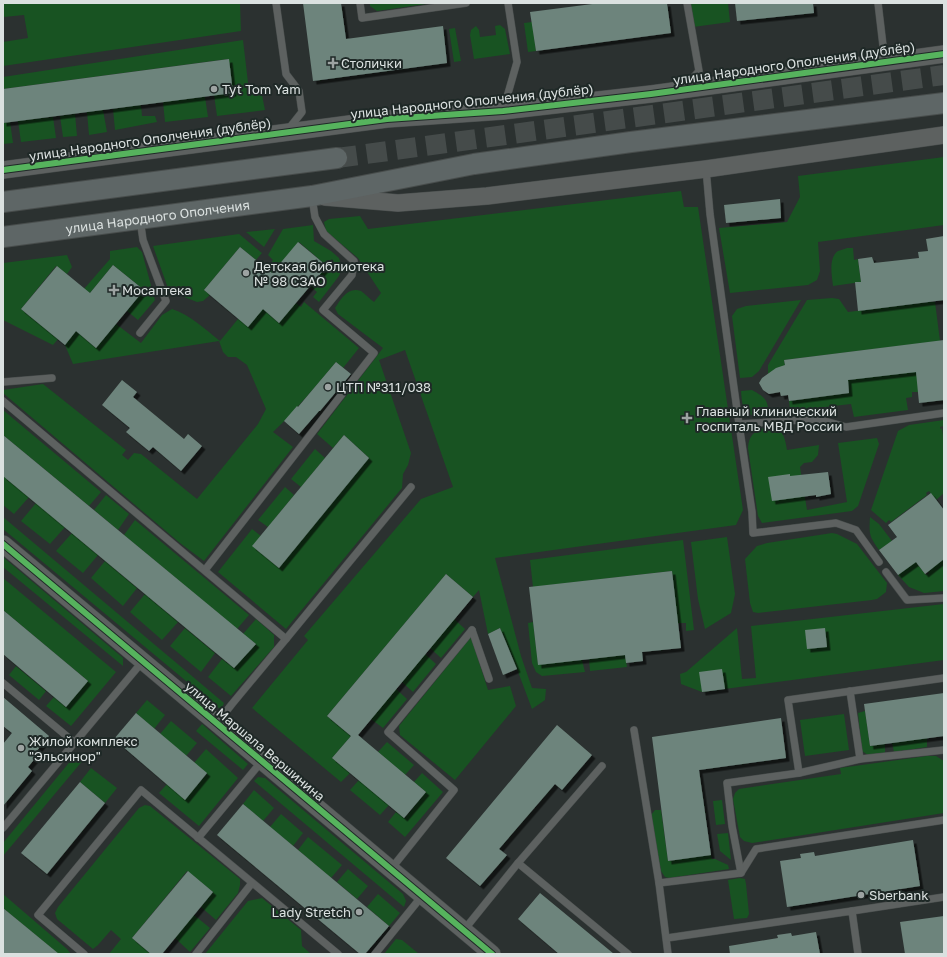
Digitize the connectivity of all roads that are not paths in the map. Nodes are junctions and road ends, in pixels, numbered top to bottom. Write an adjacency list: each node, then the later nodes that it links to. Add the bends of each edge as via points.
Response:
1 (276, 3): 12 (lane, via 286,74 299,91 302,112)
2 (360, 3): 3 (lane, via 362,18)
3 (466, 3)
4 (508, 3): 11 (lane, via 517,62)
5 (687, 3): 9 (lane, via 699,71)
6 (878, 3): 8 (lane, via 884,54)
7 (944, 54): 8 (street, улица Народного Ополчения (дублёр))
8 (867, 65): 9 (street, улица Народного Ополчения (дублёр))
9 (682, 90): 11 (street, улица Народного Ополчения (дублёр))
10 (944, 103): 17 (main road, улица Народного Ополчения, via 474,164)
11 (502, 111): 12 (street, улица Народного Ополчения (дублёр), via 387,119)
12 (286, 132): 16 (street, улица Народного Ополчения (дублёр))
13 (944, 135): 15 (street)
14 (337, 158): 18 (main road)
15 (706, 169): 17 (street, via 487,196 398,203); 26 (lane)
16 (3, 170)
17 (312, 196): 19 (main road, улица Народного Ополчения); 30 (lane, via 314,217 324,234 354,261 352,275 323,310 374,353)
18 (3, 202)
19 (140, 219): 20 (main road, улица Народного Ополчения); 21 (lane, via 143,240 166,300)
20 (3, 238)
21 (140, 333)
22 (52, 378): 23 (lane)
23 (3, 382)
24 (3, 401): 30 (lane)
25 (944, 413): 26 (lane, via 846,427 818,419)
26 (739, 424): 29 (lane, via 753,533 836,523 856,530)
27 (411, 487): 33 (lane)
28 (3, 544): 34 (street, улица Маршала Вершинина)
29 (879, 562)
30 (205, 570): 33 (lane)
31 (886, 572): 32 (lane, via 907,600)
32 (944, 598)
33 (286, 639): 39 (lane)
34 (143, 661): 39 (street, улица Маршала Вершинина); 41 (lane)
35 (944, 678): 38 (lane)
36 (489, 680): 51 (lane, via 472,630 388,732 454,790)
37 (3, 683): 41 (lane)
38 (850, 691): 43 (lane); 46 (lane, via 788,700)
39 (217, 723): 44 (street, улица Маршала Вершинина)
40 (634, 730): 54 (lane)
41 (75, 743): 48 (lane)
42 (944, 750): 43 (lane)
43 (860, 759): 46 (lane)
44 (262, 761): 49 (lane); 51 (street, улица Маршала Вершинина)
45 (602, 766): 50 (lane)
46 (799, 772): 52 (lane, via 727,783)
47 (944, 820): 52 (lane, via 756,849)
48 (3, 828)
49 (198, 838): 53 (lane); 60 (lane, via 141,790 38,915)
50 (518, 863): 58 (lane); 65 (lane)
51 (390, 869): 55 (street, улица Маршала Вершинина)
52 (741, 873): 54 (lane)
53 (252, 883): 61 (lane); 62 (lane)
54 (659, 883): 59 (lane)
55 (422, 896): 58 (street, улица Маршала Вершинина); 63 (lane)
56 (944, 897): 57 (lane)
57 (852, 911): 59 (lane); 67 (lane)
58 (464, 930): 64 (street, улица Маршала Вершинина)
59 (667, 938): 66 (lane)
60 (84, 954)
61 (196, 954)
62 (338, 954)
63 (375, 954)
64 (492, 954)
65 (628, 954)
66 (668, 954)
67 (858, 954)

